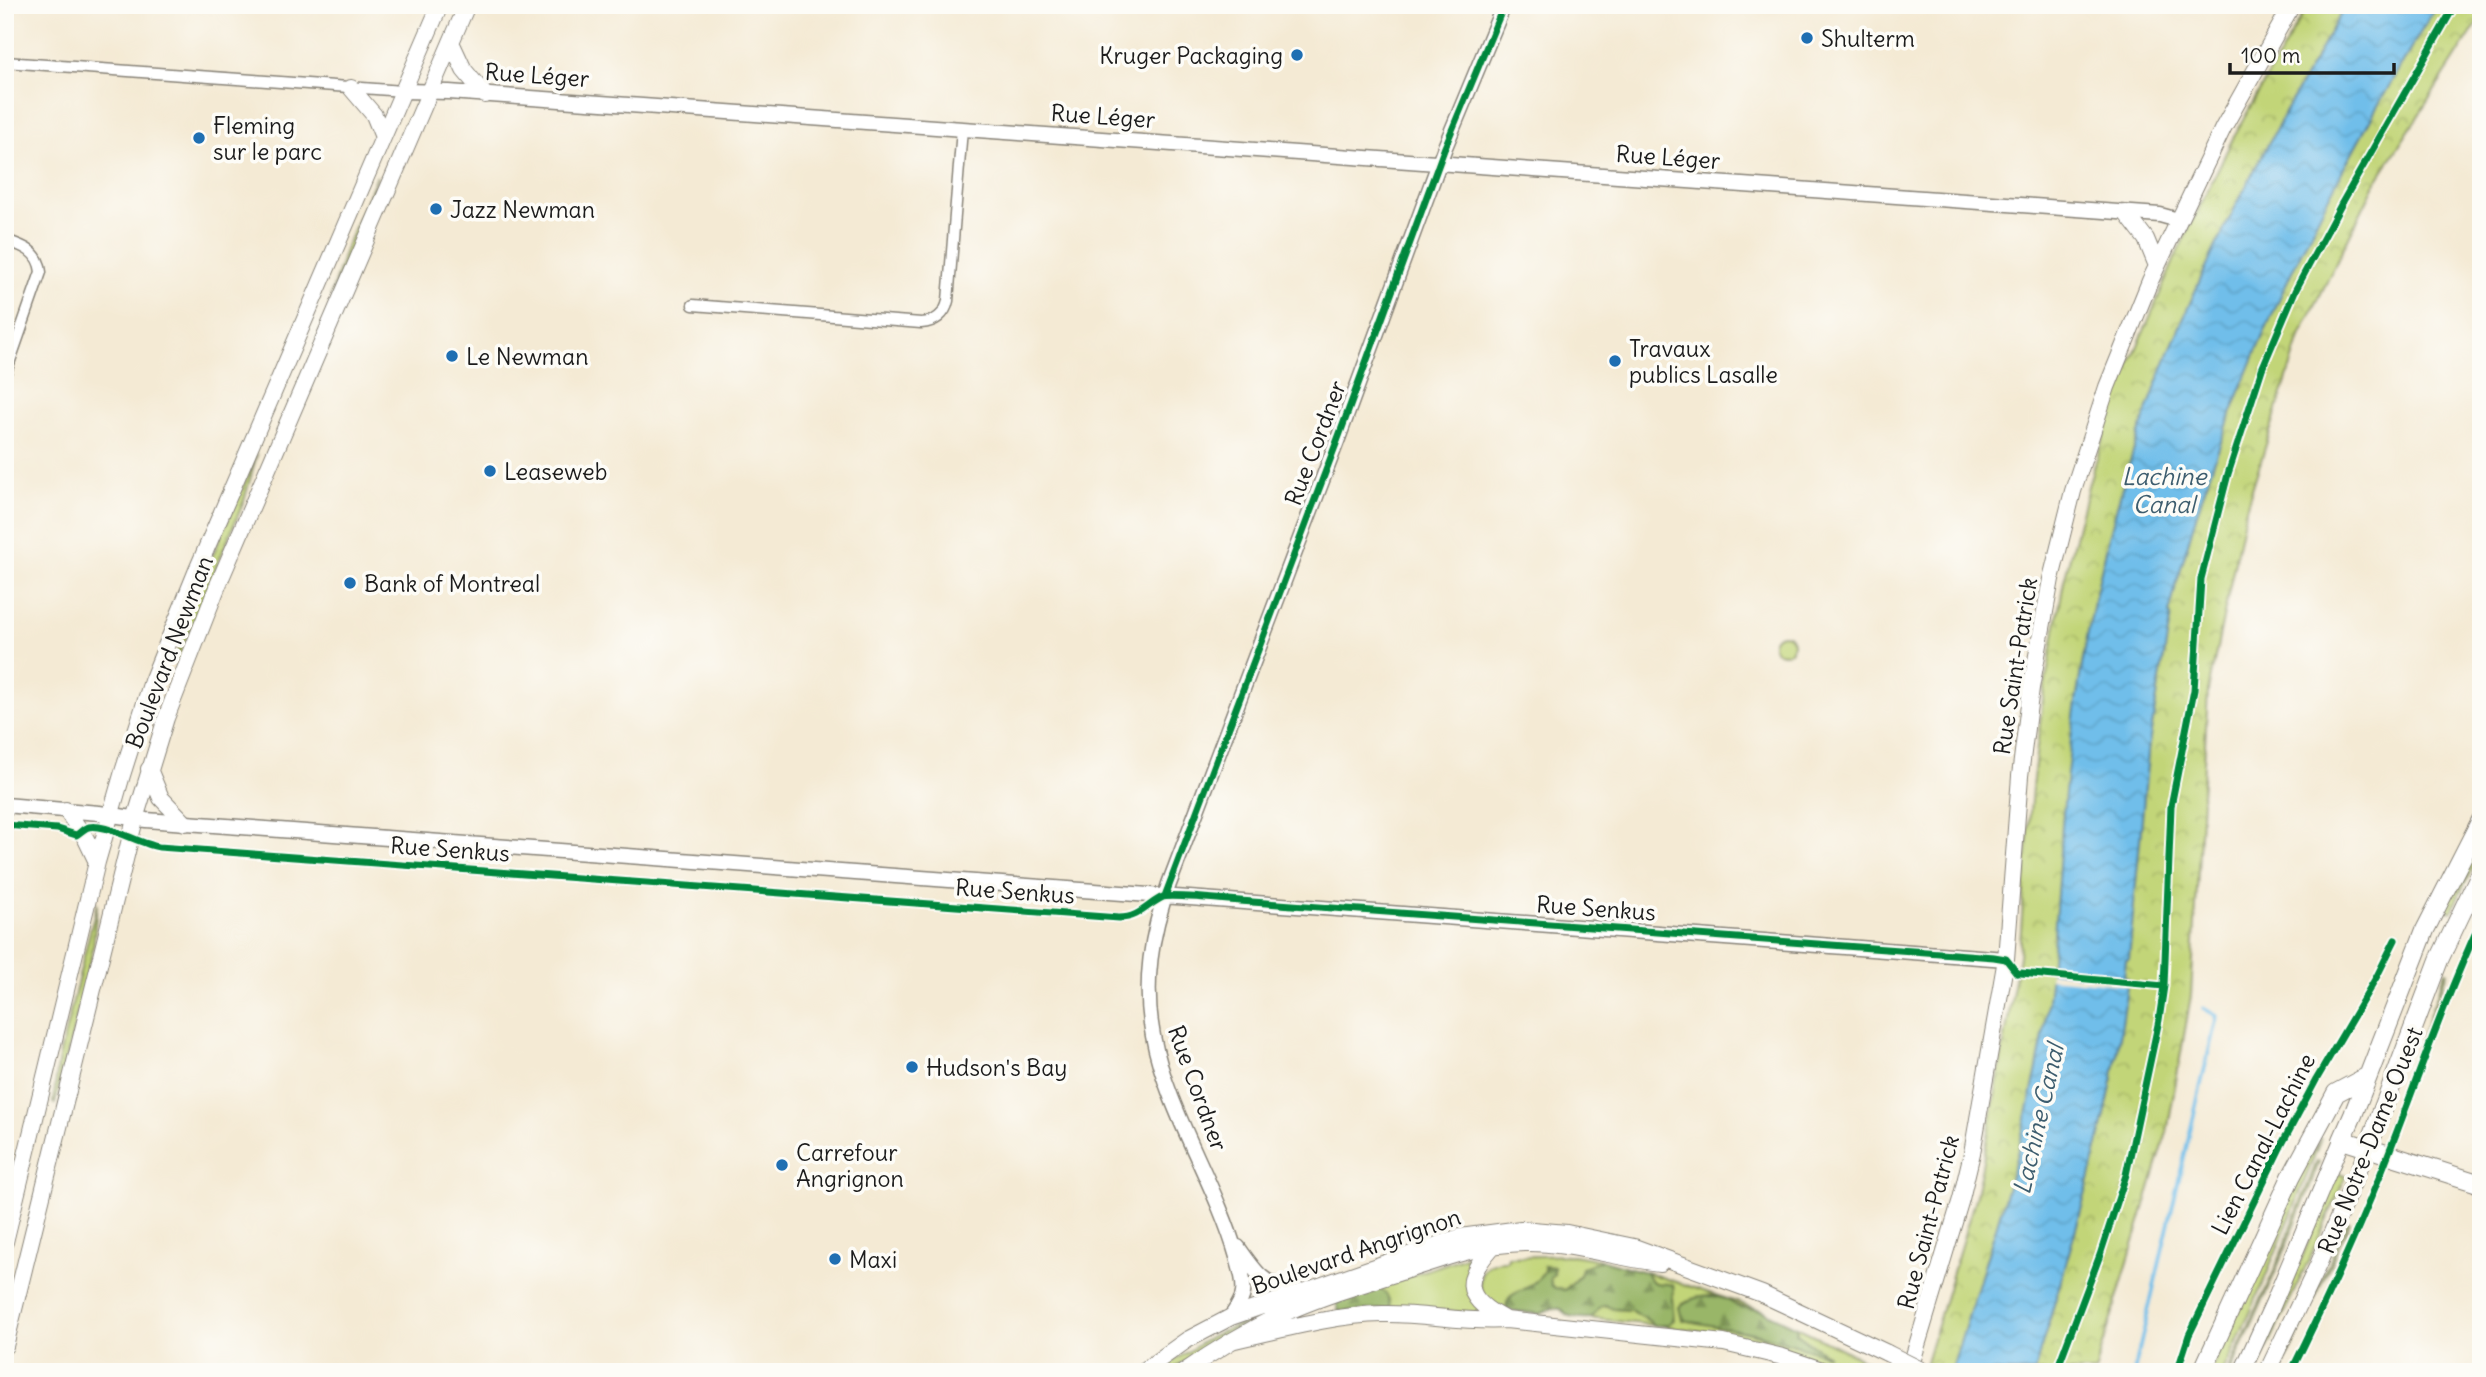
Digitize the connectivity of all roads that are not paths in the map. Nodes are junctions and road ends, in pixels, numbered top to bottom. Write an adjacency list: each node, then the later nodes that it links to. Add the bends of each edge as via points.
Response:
1 (440, 5): 8 (main road, Boulevard Newman)
2 (467, 5): 5 (main road, Boulevard Newman)
3 (1504, 5): 13 (street, Rue Cordner)
4 (2292, 5): 15 (main road, Rue Saint-Patrick)
5 (451, 42): 9 (main road, Boulevard Newman); 10 (main road, via 464,70)
6 (5, 62): 7 (street, Rue Léger)
7 (351, 88): 8 (street, Rue Léger); 12 (main road, via 374,115)
8 (403, 91): 9 (street, Rue Léger); 12 (main road, Boulevard Newman)
9 (430, 92): 10 (street, Rue Léger); 21 (main road, Boulevard Newman, via 194,642)
10 (485, 95): 11 (street, Rue Léger)
11 (962, 129): 13 (street, Rue Léger); 18 (street, via 948,301 937,318 921,323)
12 (383, 137): 24 (main road, Boulevard Newman, via 176,622 142,710)
13 (1439, 163): 14 (street, Rue Léger); 30 (street, Rue Cordner)
14 (2126, 212): 15 (street, Rue Léger); 17 (main road, via 2146,239)
15 (2178, 220): 17 (main road, Rue Saint-Patrick)
16 (5, 240): 19 (street, via 33,252 41,272)
17 (2157, 266): 31 (main road, Rue Saint-Patrick, via 2088,440 2051,579 2025,735)
18 (693, 306)
19 (7, 362): 20 (street)
20 (5, 375)
21 (149, 769): 25 (main road, Boulevard Newman); 27 (main road, via 161,798)
22 (5, 805): 23 (street, Rue Senkus)
23 (66, 810): 24 (street, Rue Senkus); 28 (main road)
24 (110, 815): 25 (street, Rue Senkus); 28 (main road, Boulevard Newman)
25 (135, 819): 27 (street, Rue Senkus); 37 (main road, Boulevard Newman)
26 (2481, 820): 32 (main road, Rue Notre-Dame Ouest, via 2425,930)
27 (185, 823): 30 (street, Rue Senkus)
28 (97, 862): 36 (main road, Boulevard Newman)
29 (2481, 872): 34 (main road, Rue Notre-Dame Ouest, via 2439,960)
30 (1165, 896): 31 (street, Rue Senkus); 38 (street, Rue Cordner, via 1149,961 1153,1035 1170,1090)
31 (2006, 960): 49 (main road, Rue Saint-Patrick, via 1967,1176)
32 (2368, 1076): 33 (main road, Rue Notre-Dame Ouest); 51 (main road, via 2336,1093 2329,1104)
33 (2342, 1140): 34 (main road); 52 (main road, Rue Notre-Dame Ouest)
34 (2368, 1148): 35 (main road); 53 (main road, Rue Notre-Dame Ouest)
35 (2480, 1184)
36 (6, 1235): 37 (street); 37 (street)
37 (32, 1237): 45 (main road, Boulevard Newman)
38 (1231, 1237): 41 (street, via 1258,1275); 42 (street, via 1244,1290)
39 (1494, 1245): 40 (main road, Boulevard Angrignon, via 1560,1245); 43 (main road, via 1474,1271 1473,1292 1485,1309); 44 (main road, Boulevard Angrignon, via 1445,1257 1282,1314)
40 (1680, 1265): 41 (main road, Boulevard Angrignon, via 1634,1247 1583,1235 1505,1230 1460,1237); 50 (main road, Boulevard Angrignon, bridge, via 1762,1294)
41 (1296, 1294): 42 (main road, Boulevard Angrignon)
42 (1231, 1317): 46 (main road, Boulevard Angrignon, via 1187,1340)
43 (1506, 1320): 44 (main road, via 1367,1314); 48 (main road, via 1724,1343)
44 (1235, 1340): 47 (main road, Boulevard Angrignon)
45 (5, 1346)
46 (1142, 1372)
47 (1184, 1372)
48 (1828, 1372)
49 (1909, 1372)
50 (1925, 1372)
51 (2202, 1372)
52 (2242, 1372)
53 (2267, 1372)

